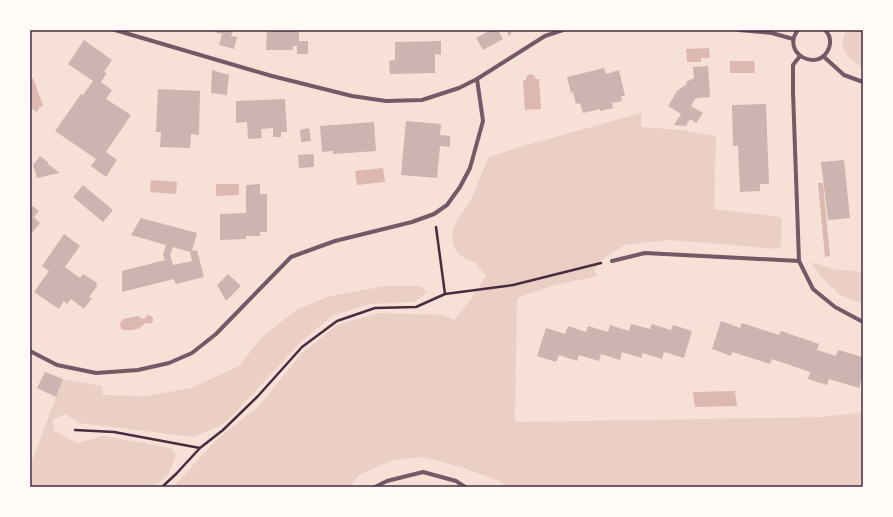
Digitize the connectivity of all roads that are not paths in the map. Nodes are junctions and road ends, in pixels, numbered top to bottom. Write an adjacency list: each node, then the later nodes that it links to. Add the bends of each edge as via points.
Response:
1 (115, 30): 9 (street, via 272,76 352,96 386,101 422,100)
2 (563, 30): 9 (street, via 545,36)
3 (740, 30): 6 (street, via 772,33)
4 (798, 30): 6 (street)
5 (825, 30): 8 (street, via 830,45)
6 (793, 39): 7 (street)
7 (800, 56): 8 (street, via 809,60 817,60); 12 (street, via 794,66 793,92)
8 (823, 56): 10 (street, via 844,75)
9 (477, 79): 14 (street, via 483,121 470,168 447,205 434,214 335,241 291,257 216,334 192,353 169,363 138,370 96,373 57,365)
10 (863, 82)
11 (612, 261): 12 (street, via 645,253)
12 (799, 261): 13 (street, via 813,289 835,306)
13 (863, 322)
14 (30, 350)
15 (375, 487): 16 (street, via 387,481 423,472 456,481)
16 (465, 487)

